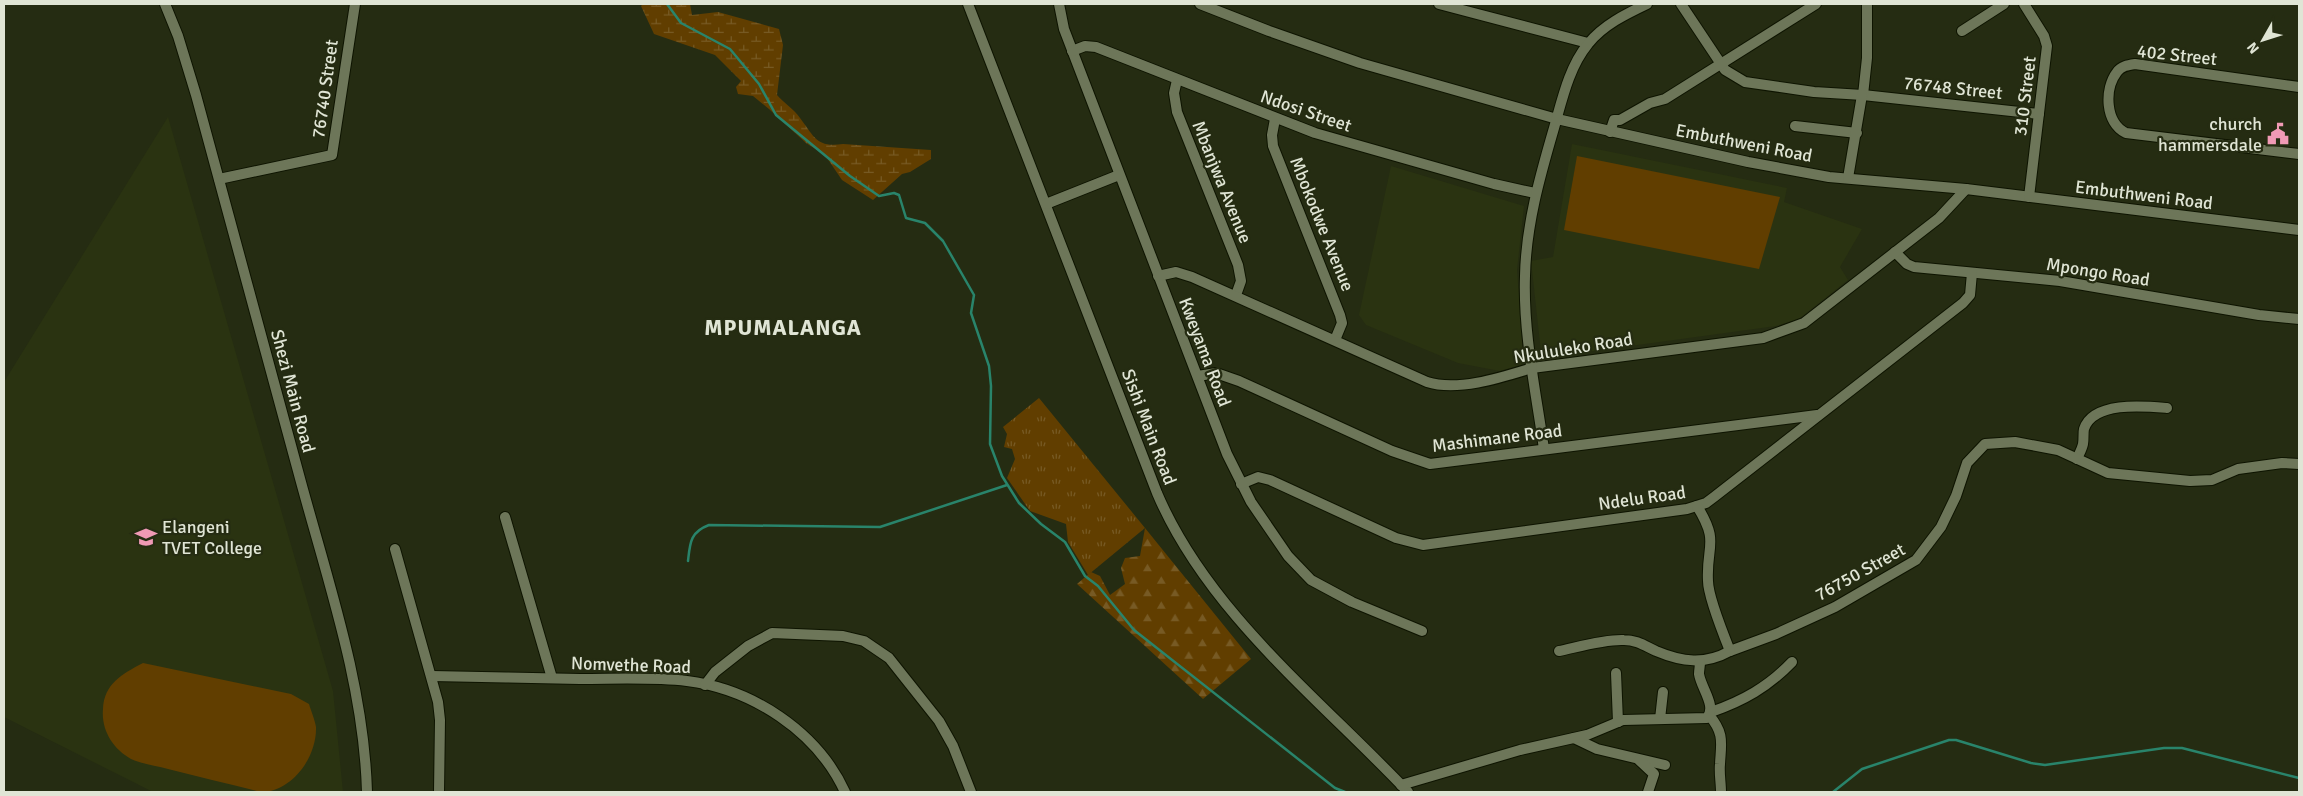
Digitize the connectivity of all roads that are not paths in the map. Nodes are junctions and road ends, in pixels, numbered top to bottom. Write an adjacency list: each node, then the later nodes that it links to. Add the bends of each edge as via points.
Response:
1 (165, 4): 29 (street, Shezi Main Road, via 178,36)
2 (355, 4): 29 (street, 76740 Street, via 332,154)
3 (1059, 4): 15 (street, Kweyama Road, via 1059,14)
4 (1200, 4): 22 (street, Embuthweni Road, via 1360,63)
5 (1439, 4): 14 (street)
6 (1647, 4): 14 (street, via 1610,24)
7 (1680, 4): 16 (street, 76748 Street)
8 (1816, 4): 16 (street)
9 (1867, 4): 19 (street)
10 (2004, 4): 13 (street)
11 (2024, 4): 20 (street, 310 Street, via 2046,46)
12 (969, 5): 33 (street, Sishi Main Road)
13 (1962, 31)
14 (1588, 44): 22 (street, via 1569,80)
15 (1072, 51): 17 (street, Ndosi Street, via 1085,46 1096,47); 27 (street, Kweyama Road)
16 (1720, 64): 19 (street, 76748 Street, via 1745,82); 24 (street, via 1665,100 1650,103 1620,120 1614,120)
17 (1177, 80): 21 (street, Ndosi Street); 38 (street, Mbanjwa Avenue, via 1174,93 1177,112 1238,265 1241,281)
18 (2299, 86): 26 (street, 402 Street, via 2135,64 2117,71 2109,106 2114,124 2126,133)
19 (1863, 95): 20 (street, 76748 Street); 25 (street)
20 (2039, 114): 32 (street, 310 Street)
21 (1275, 119): 31 (street, Ndosi Street, via 1382,153); 40 (street, Mbokodwe Avenue, via 1274,146 1342,323)
22 (1557, 119): 24 (street, Embuthweni Road); 31 (street)
23 (1795, 126): 25 (street)
24 (1610, 132): 28 (street, Embuthweni Road, via 1748,162)
25 (1857, 132): 28 (street)
26 (2299, 154)
27 (1119, 175): 33 (street); 37 (street, Kweyama Road)
28 (1848, 178): 30 (street, Embuthweni Road)
29 (219, 179): 69 (street, Shezi Main Road, via 349,665 363,736)
30 (1966, 190): 32 (street, Embuthweni Road); 35 (street, Nkululeko Road, via 1939,218)
31 (1535, 193): 41 (street, via 1524,275)
32 (2029, 197): 34 (street, Embuthweni Road)
33 (1046, 204): 68 (street, Sishi Main Road, via 1157,493 1177,535 1252,634)
34 (2299, 230)
35 (1895, 252): 36 (street, Mpongo Road, via 1902,261 1914,267); 41 (street, Nkululeko Road, via 1804,323 1787,331 1763,338)
36 (1972, 273): 39 (street, Mpongo Road, via 2060,281); 44 (street, Ndelu Road, via 1970,295 1963,303)
37 (1158, 276): 38 (street, Nkululeko Road, via 1184,274); 42 (street, Kweyama Road)
38 (1236, 295): 40 (street, Nkululeko Road)
39 (2299, 320)
40 (1335, 340): 41 (street, Nkululeko Road, via 1438,386 1499,378)
41 (1532, 368): 45 (street)
42 (1198, 376): 45 (street, Mashimane Road, via 1216,373 1239,381 1415,461 1430,464); 48 (street, Kweyama Road)
43 (2166, 408): 46 (street, via 2104,409 2084,428 2083,444)
44 (1818, 415): 45 (street, Mashimane Road); 49 (street, Ndelu Road, via 1714,497)
45 (1544, 449)
46 (2077, 459): 47 (street, 76750 Street, via 2108,473 2190,481 2212,480 2238,469); 54 (street, 76750 Street, via 2058,450 2015,442 1985,444 1967,463 1941,528 1916,560 1835,606)
47 (2299, 464)
48 (1241, 484): 49 (street, Ndelu Road, via 1258,477 1270,480 1396,538 1423,545); 52 (street, Kweyama Road, via 1288,556 1311,580 1352,602)
49 (1697, 506): 54 (street, via 1712,537 1708,586)
50 (504, 517): 59 (street)
51 (395, 549): 58 (street)
52 (1422, 631)
53 (1559, 651): 55 (street, via 1623,640 1642,643 1675,658)
54 (1730, 651): 55 (street, 76750 Street)
55 (1700, 662): 62 (street, via 1699,674 1710,704)
56 (1792, 662): 62 (street, via 1754,694)
57 (1616, 673): 64 (street)
58 (432, 676): 59 (street, Nomvethe Road); 70 (street, via 440,720)
59 (552, 678): 60 (street, Nomvethe Road, via 658,680)
60 (705, 685): 71 (street, Nomvethe Road, via 737,694 782,717 820,752); 72 (street, via 715,672 748,646 772,633 843,636 864,641 889,658 939,721)
61 (1663, 692): 63 (street)
62 (1710, 714): 63 (street, via 1698,719); 74 (street, via 1717,724 1723,750)
63 (1660, 719): 64 (street)
64 (1618, 722): 65 (street)
65 (1574, 738): 66 (street, via 1597,749); 68 (street, via 1520,750)
66 (1638, 759): 67 (street); 73 (street, via 1654,774)
67 (1665, 765)
68 (1405, 788)
69 (367, 792)
70 (439, 792)
71 (845, 792)
72 (971, 792)
73 (1648, 792)
74 (1721, 792)

